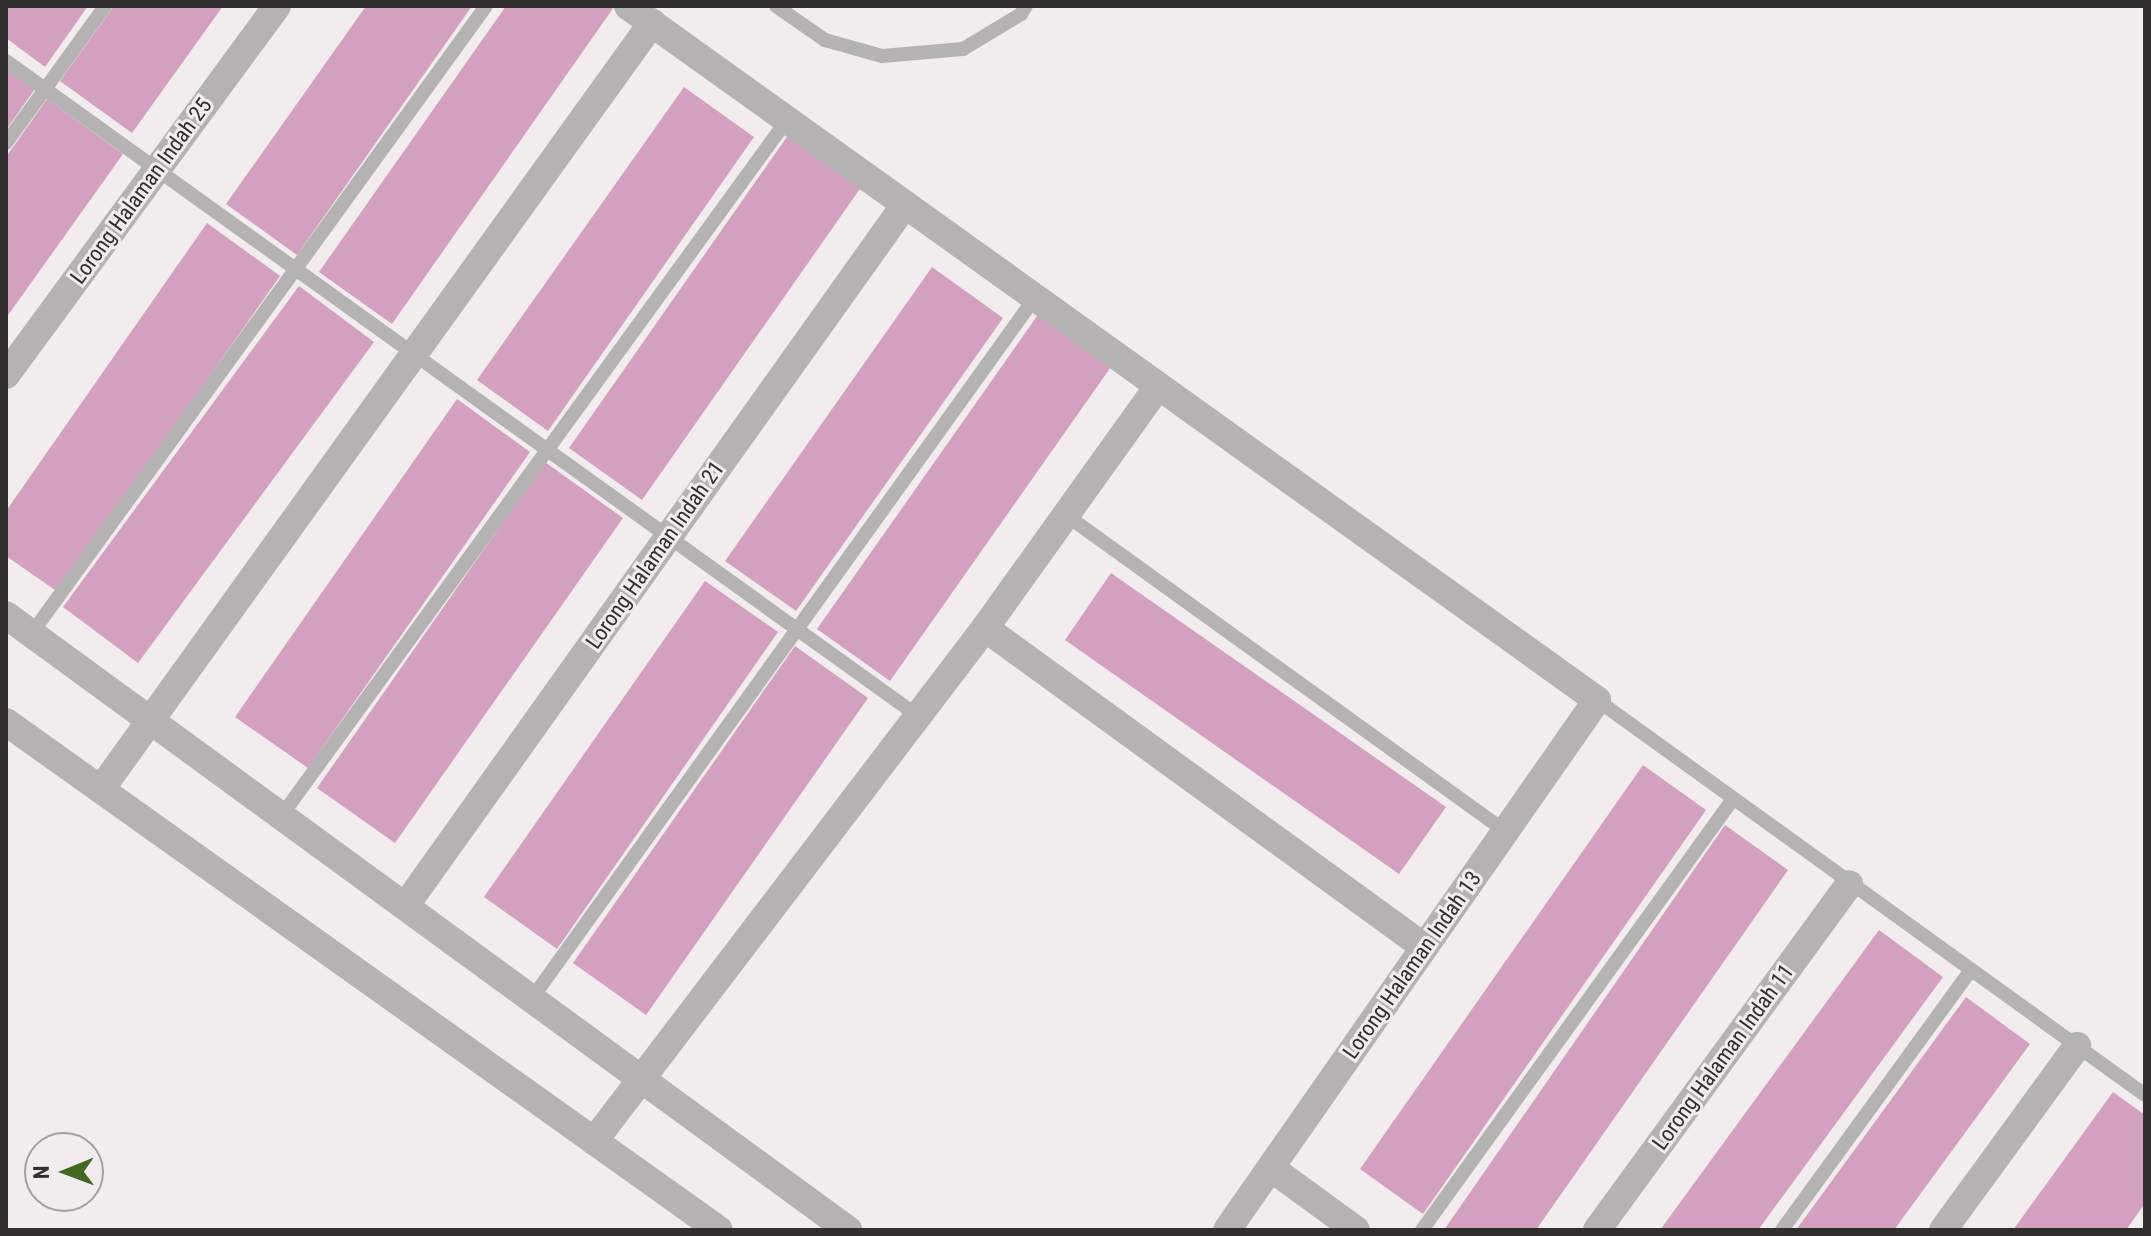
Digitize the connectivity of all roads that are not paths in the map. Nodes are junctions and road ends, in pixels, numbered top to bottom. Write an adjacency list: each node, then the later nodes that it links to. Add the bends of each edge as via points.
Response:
1 (105, 6): 9 (lane)
2 (277, 6): 12 (street, Lorong Halaman Indah 25)
3 (486, 6): 14 (lane)
4 (628, 6): 7 (street)
5 (776, 6): 6 (lane, via 825,40 882,56 963,49)
6 (1026, 6)
7 (652, 23): 10 (street); 16 (street)
8 (6, 61): 9 (lane)
9 (45, 89): 11 (lane); 12 (lane)
10 (787, 120): 13 (street); 19 (lane)
11 (6, 143)
12 (157, 169): 14 (lane); 17 (street, Lorong Halaman Indah 25)
13 (904, 206): 15 (street); 21 (street, Lorong Halaman Indah 21)
14 (296, 269): 16 (lane); 25 (lane)
15 (1034, 299): 18 (street); 24 (lane)
16 (414, 354): 19 (lane); 28 (street)
17 (6, 375)
18 (1157, 388): 20 (street); 26 (street)
19 (547, 450): 21 (lane); 32 (lane)
20 (1066, 515): 23 (street); 33 (lane)
21 (668, 537): 24 (lane); 35 (street, Lorong Halaman Indah 21)
22 (6, 615): 25 (street)
23 (985, 628): 27 (street); 36 (street)
24 (797, 629): 27 (lane); 38 (lane)
25 (32, 633): 28 (street)
26 (1597, 700): 31 (lane); 33 (street, Lorong Halaman Indah 13)
27 (918, 716): 40 (street)
28 (151, 720): 30 (street); 32 (street)
29 (6, 722): 30 (street)
30 (101, 789): 42 (street)
31 (1733, 799): 34 (lane); 48 (lane)
32 (282, 815): 35 (street)
33 (1505, 831): 36 (street, Lorong Halaman Indah 13)
34 (1849, 884): 37 (lane); 49 (street, Lorong Halaman Indah 11)
35 (406, 905): 38 (street)
36 (1424, 947): 43 (street, Lorong Halaman Indah 13)
37 (1970, 971): 39 (lane); 50 (lane)
38 (533, 997): 40 (street)
39 (2077, 1046): 41 (lane); 51 (street)
40 (644, 1078): 42 (street); 45 (street)
41 (2145, 1095)
42 (594, 1141): 44 (street)
43 (1271, 1168): 46 (street, Lorong Halaman Indah 13); 47 (street)
44 (719, 1230)
45 (848, 1230)
46 (1227, 1230)
47 (1356, 1230)
48 (1422, 1230)
49 (1597, 1230)
50 (1782, 1230)
51 (1943, 1230)

